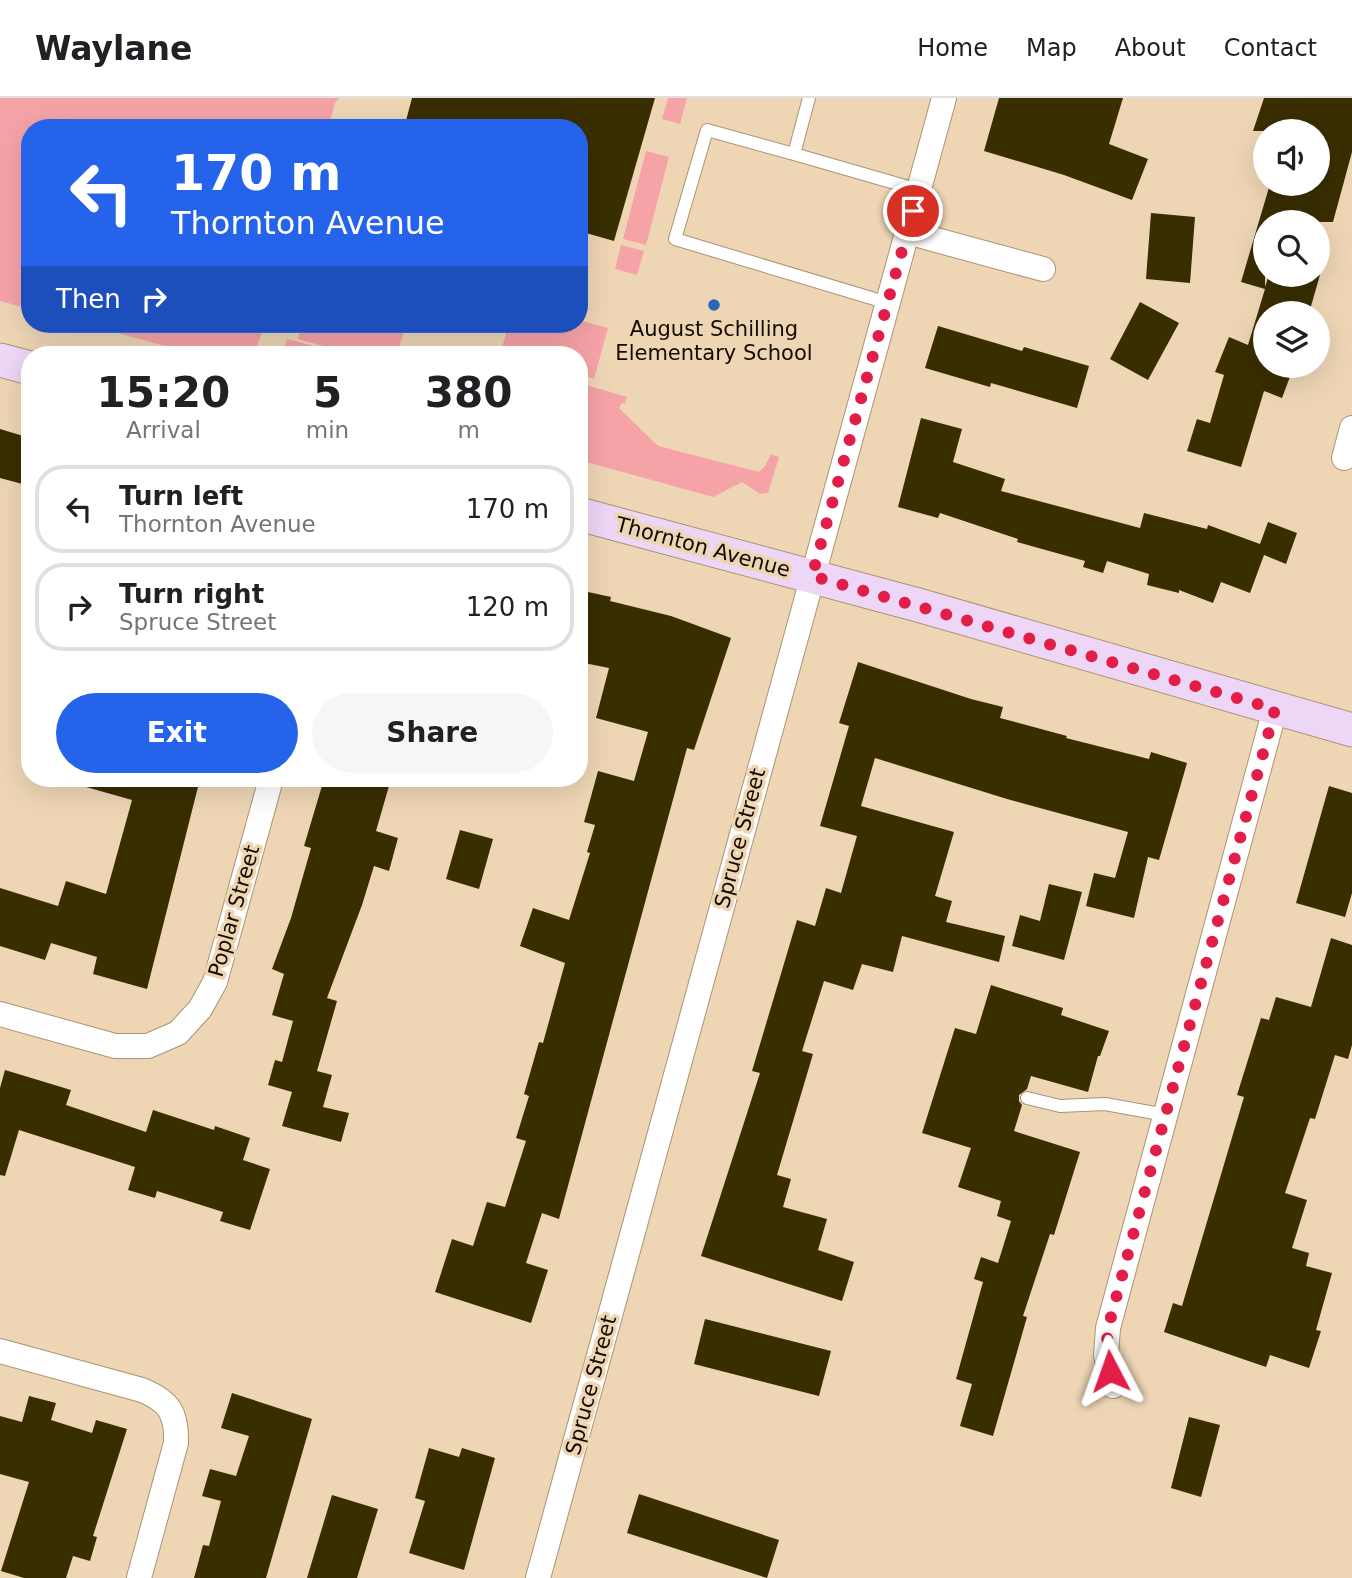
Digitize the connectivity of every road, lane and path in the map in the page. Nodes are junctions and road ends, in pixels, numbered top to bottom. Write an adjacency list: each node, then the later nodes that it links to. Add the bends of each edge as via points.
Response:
1 (809, 98): 3 (lane)
2 (944, 98): 4 (street, Spruce Street)
3 (794, 154): 4 (lane); 7 (lane, via 707,130 675,239)
4 (919, 190): 5 (street, Spruce Street)
5 (907, 232): 6 (street); 7 (street, Spruce Street)
6 (1043, 268)
7 (888, 303): 13 (street, Spruce Street)
8 (0, 360): 9 (main road)
9 (21, 366)
10 (1352, 428): 11 (street)
11 (1344, 458)
12 (588, 516): 13 (main road, Thornton Avenue)
13 (812, 576): 14 (main road, Thornton Avenue); 23 (street, Spruce Street)
14 (1275, 709): 15 (main road, Thornton Avenue); 19 (street)
15 (1352, 730)
16 (269, 787): 17 (street, Poplar Street, via 215,982 200,1009 178,1032 148,1046 115,1046)
17 (0, 1014)
18 (1027, 1098): 19 (lane, via 1060,1106 1105,1104)
19 (1166, 1115): 21 (street, via 1108,1328 1106,1355)
20 (0, 1351): 22 (street, via 142,1390 170,1408 177,1427 176,1443)
21 (1113, 1386)
22 (139, 1578)
23 (538, 1578)

